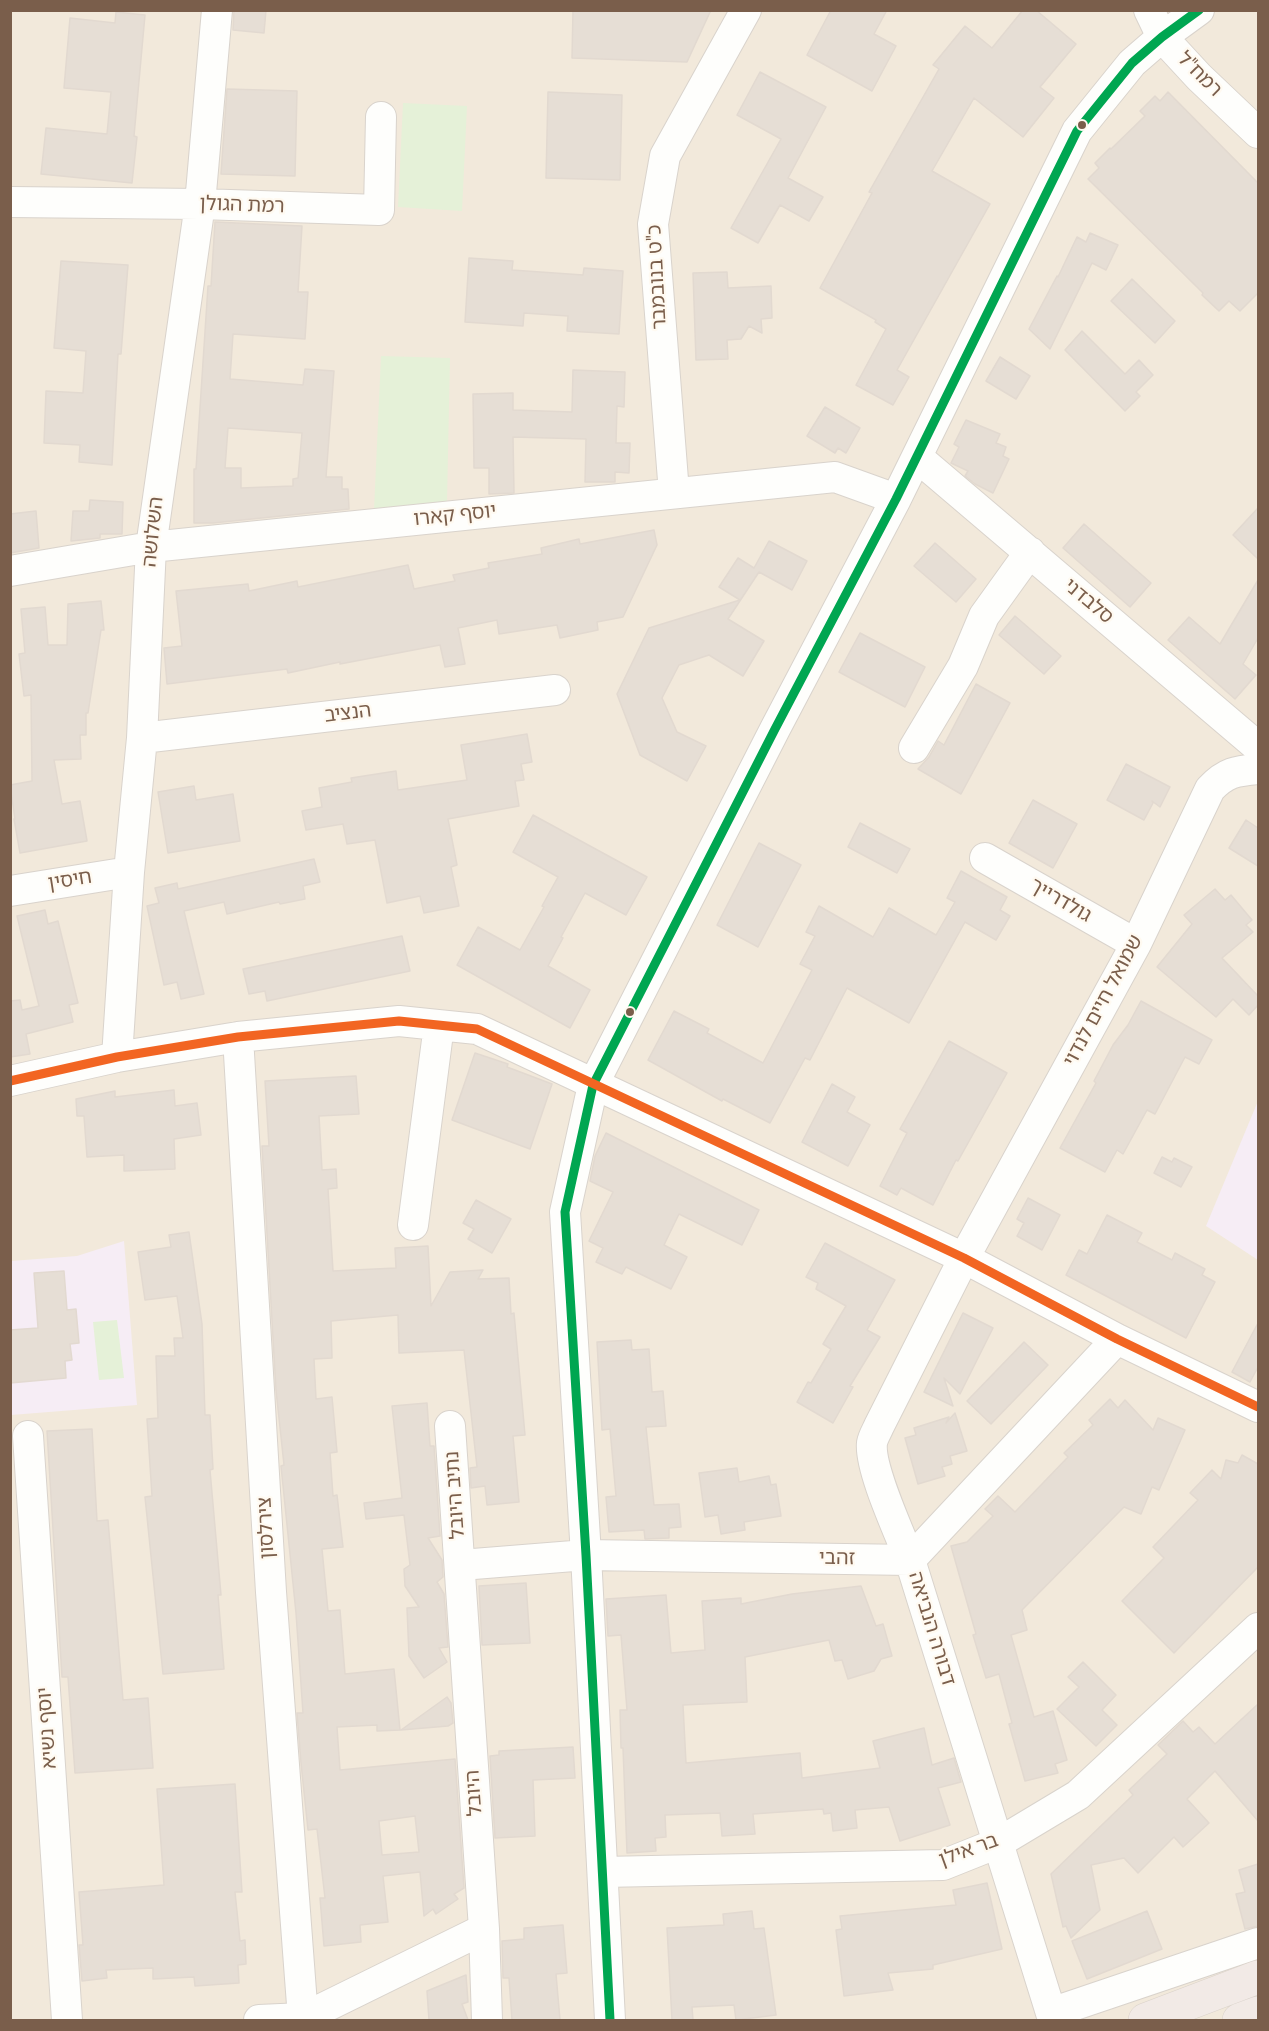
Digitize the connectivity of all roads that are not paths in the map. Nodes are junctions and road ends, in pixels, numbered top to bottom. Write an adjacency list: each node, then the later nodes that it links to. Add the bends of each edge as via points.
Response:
1 (217, 10): 9 (street, השלושה)
2 (746, 10): 11 (street, כ"ט בנובמבר, via 665,156 653,224)
3 (1149, 10): 5 (street, רמח"ל)
4 (1199, 10): 5 (street)
5 (1162, 37): 7 (street, רמח"ל); 10 (street, via 1132,63 1077,131)
6 (381, 117): 9 (street, רמת הגולן, via 379,210)
7 (1258, 133)
8 (10, 202): 9 (street, רמת הגולן)
9 (200, 204): 13 (street, השלושה)
10 (917, 457): 12 (street); 14 (street, סלבדני)
11 (674, 493): 12 (street, יוסף קארו, via 835,477); 13 (street, יוסף קארו)
12 (896, 499): 29 (street)
13 (151, 547): 15 (street, יוסף קארו); 17 (street, השלושה)
14 (1030, 552): 18 (street, via 984,616 963,666); 19 (street, סלבדני)
15 (10, 571)
16 (555, 690): 17 (street, הנציב)
17 (142, 738): 22 (street, השלושה)
18 (914, 747)
19 (1258, 747)
20 (1258, 769): 24 (street, שמואל חיים לנדוי, via 1222,776 1210,789)
21 (985, 858): 24 (street, גולדרייך)
22 (129, 872): 23 (street, חיסין); 27 (street, השלושה)
23 (10, 891)
24 (1136, 944): 31 (street, שמואל חיים לנדוי)
25 (439, 1025): 26 (street, via 399,1021); 29 (street, via 477,1029); 30 (street)
26 (238, 1037): 27 (street); 46 (street, צירלסון, via 271,1592)
27 (117, 1056): 28 (street)
28 (10, 1081)
29 (593, 1085): 31 (street); 36 (street, via 565,1212)
30 (413, 1224)
31 (964, 1258): 32 (street); 37 (street, דבורה הנביאה, via 872,1442 883,1493)
32 (1117, 1339): 33 (street); 37 (street)
33 (1258, 1407)
34 (450, 1426): 38 (street, נתיב היובל)
35 (28, 1436): 47 (street, יוסף נשיא)
36 (586, 1555): 37 (street, זהבי); 38 (street, זהבי); 41 (street)
37 (910, 1560): 40 (street, דבורה הנביאה)
38 (461, 1565): 42 (street, היובל)
39 (1258, 1628): 40 (street, בר אילן, via 1078,1795)
40 (998, 1843): 41 (street, בר אילן, via 943,1865); 43 (street, דבורה הנביאה, via 1051,2013)
41 (603, 1872): 50 (street)
42 (484, 1929): 46 (street); 49 (street, היובל)
43 (1258, 1943)
44 (1258, 1977): 51 (highway)
45 (1258, 2013): 52 (highway)
46 (303, 2018): 48 (street)
47 (67, 2020)
48 (259, 2020)
49 (487, 2020)
50 (609, 2020)
51 (1144, 2020)
52 (1239, 2020)

